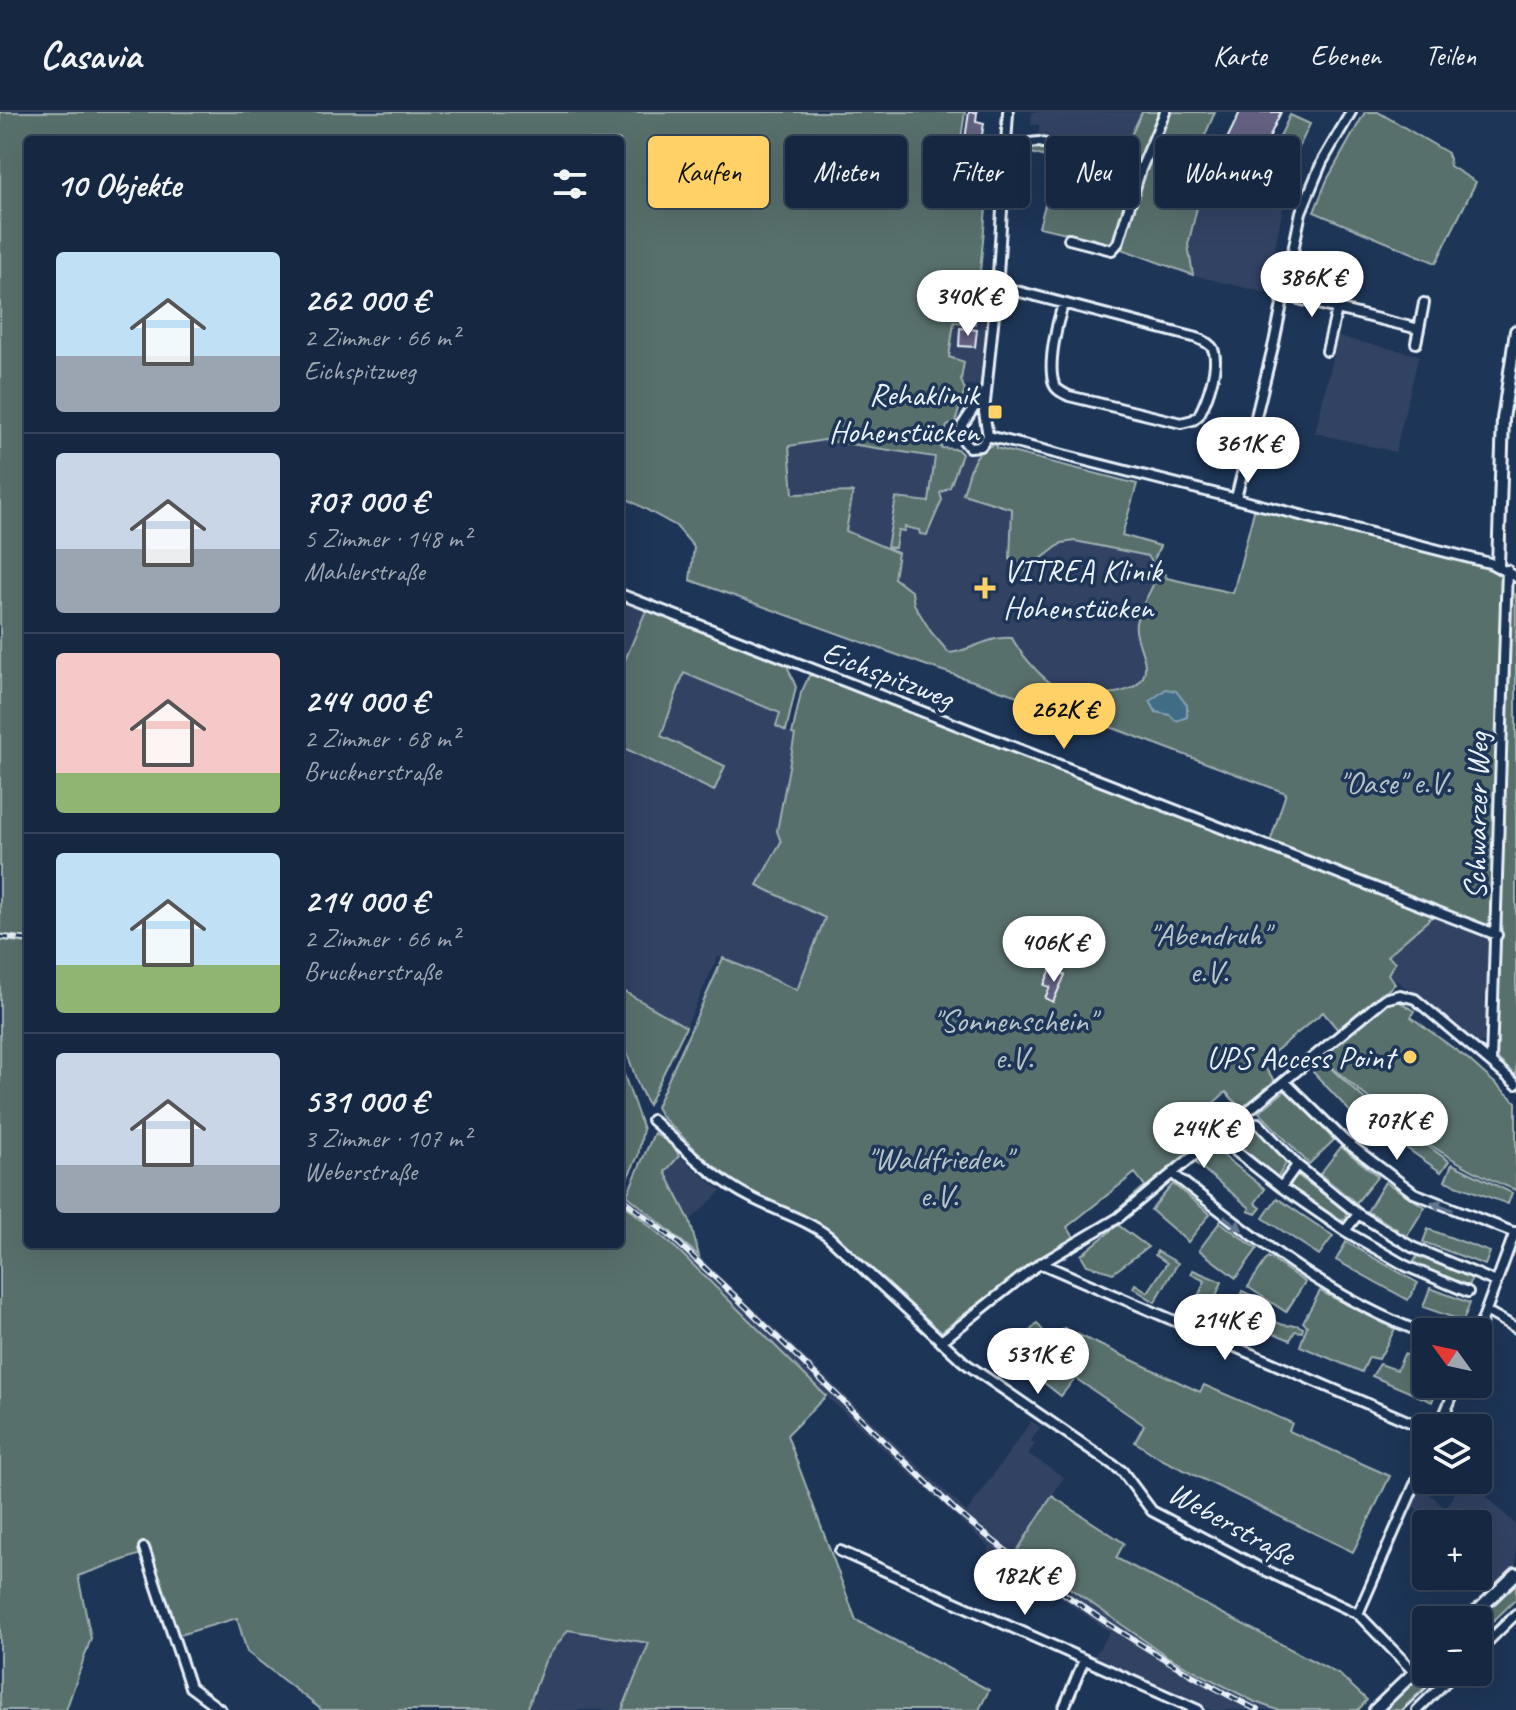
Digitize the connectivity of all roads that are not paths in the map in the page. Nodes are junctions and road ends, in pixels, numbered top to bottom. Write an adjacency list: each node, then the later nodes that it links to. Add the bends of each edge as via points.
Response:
1 (1008, 112): 4 (street)
2 (1165, 112): 6 (street)
3 (1351, 112): 10 (street, via 1301,212)
4 (1008, 136)
5 (1030, 143): 6 (street)
6 (1141, 169): 8 (street, via 1112,250)
7 (1003, 208): 9 (street)
8 (1069, 239)
9 (997, 286): 12 (street); 18 (street)
10 (1283, 295): 13 (street); 20 (street)
11 (1424, 303): 14 (street)
12 (1063, 304): 12 (street, via 1206,342 1215,363 1199,415 1181,423 1059,391 1053,369)
13 (1337, 309): 14 (street); 17 (street)
14 (1419, 329): 16 (street)
15 (1516, 331): 21 (street, via 1503,419)
16 (1416, 343)
17 (1327, 351)
18 (987, 387): 19 (street); 19 (street, via 960,436 969,447 981,446)
19 (988, 436): 20 (street)
20 (1236, 498): 21 (street)
21 (1502, 568): 22 (street); 24 (street, Schwarzer Weg)
22 (1516, 577)
23 (624, 596): 24 (street, Eichspitzweg)
24 (1497, 935): 25 (street, Schwarzer Weg)
25 (1491, 1062): 26 (street, via 1415,999 1400,995 1384,999); 27 (street)
26 (1285, 1082): 30 (street); 36 (street, one-way to 26, via 1435,1204 1405,1187 1345,1141)
27 (1516, 1084)
28 (652, 1120): 46 (street, Weberstraße, via 716,1176 828,1236)
29 (1258, 1123): 31 (street)
30 (1219, 1138): 32 (street); 33 (street)
31 (1297, 1165): 33 (street); 34 (street)
32 (1173, 1174): 38 (street, via 1118,1218); 44 (street, one-way to 44, via 1307,1275)
33 (1281, 1187): 35 (street)
34 (1358, 1214): 35 (street); 37 (street)
35 (1345, 1231): 39 (street)
36 (1515, 1231): 40 (street)
37 (1412, 1247): 39 (street); 40 (street)
38 (1040, 1263): 46 (street); 47 (street)
39 (1404, 1265): 41 (street)
40 (1496, 1282): 42 (street)
41 (1468, 1292)
42 (1486, 1311): 43 (street); 45 (street)
43 (1483, 1318)
44 (1412, 1328)
45 (1516, 1328)
46 (940, 1342): 53 (street, Weberstraße, via 1122,1471 1152,1511)
47 (1412, 1423)
48 (1412, 1491): 53 (street)
49 (144, 1548): 60 (street, via 190,1687)
50 (840, 1551): 56 (street)
51 (1516, 1574): 52 (street)
52 (1483, 1606)
53 (1358, 1614): 57 (street, Weberstraße)
54 (1516, 1614): 55 (street)
55 (1492, 1637)
56 (1084, 1660): 61 (street); 62 (street)
57 (1412, 1670)
58 (1412, 1674): 63 (street)
59 (1442, 1686): 64 (street)
60 (221, 1710)
61 (1063, 1710)
62 (1198, 1710)
63 (1375, 1710)
64 (1417, 1710)

